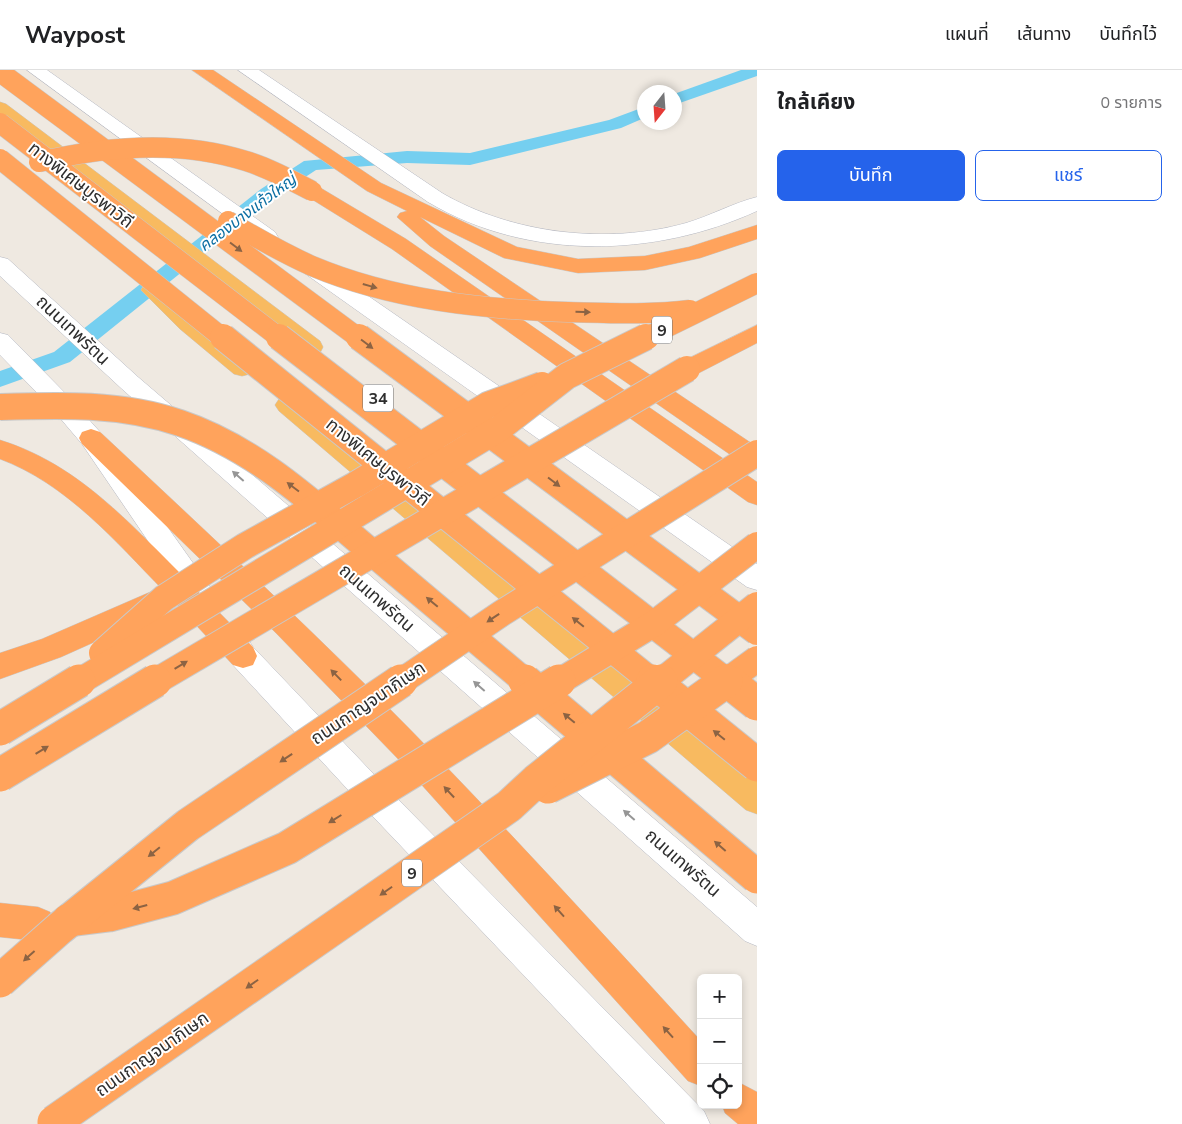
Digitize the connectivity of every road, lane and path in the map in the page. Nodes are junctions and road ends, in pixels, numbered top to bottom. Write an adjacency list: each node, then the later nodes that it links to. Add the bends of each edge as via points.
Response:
1 (17, 70): 16 (highway, one-way to 16, bridge, via 250,235 346,279 402,295 474,307 667,313)
2 (36, 70): 26 (main road, via 266,236)
3 (200, 70): 11 (highway)
4 (247, 70): 12 (main road, via 292,97 413,183 464,212 526,230 584,240 634,240 683,232 733,216)
5 (0, 72): 32 (highway, one-way to 32, bridge)
6 (0, 108): 36 (highway, 34)
7 (0, 123): 37 (highway, ทางพิเศษบูรพาวิถี, bridge)
8 (0, 159): 40 (highway, ทางพิเศษบูรพาวิถี, one-way to 8, bridge)
9 (0, 166): 42 (highway, via 141,279 188,324)
10 (0, 177): 25 (highway, bridge, via 41,162 97,151 197,151 244,161 312,191 399,244)
11 (374, 187): 13 (highway, via 511,253 578,266 645,263 693,253); 24 (highway, via 437,241)
12 (757, 203)
13 (757, 232)
14 (0, 264): 46 (main road, ถนนเทพรัตน, one-way to 14, via 130,383)
15 (757, 283): 19 (highway, 9, bridge)
16 (757, 302)
17 (757, 333): 41 (highway, one-way to 17, bridge, via 561,441)
18 (0, 341): 21 (main road)
19 (567, 376): 30 (highway, bridge, via 488,405 245,546); 39 (highway, 9, bridge, via 492,433)
20 (0, 407): 44 (highway, one-way to 20, bridge, via 310,500 250,455 180,423 109,407)
21 (90, 438): 33 (main road); 48 (highway, one-way to 21, via 404,744 314,652)
22 (0, 449): 33 (highway, via 55,474 100,511)
23 (757, 453): 47 (highway, ถนนกาญจนาภิเษก, one-way to 47, bridge, via 502,613 188,825)
24 (757, 460)
25 (757, 495)
26 (651, 503): 28 (main road); 29 (main road)
27 (757, 545): 45 (highway, one-way to 45, bridge, via 655,623 287,848 173,898 109,915 38,924)
28 (757, 550)
29 (757, 579)
30 (164, 598): 35 (highway, via 51,648); 38 (highway, bridge, via 78,674)
31 (757, 605): 43 (highway, ถนนกาญจนาภิเษก / 9, bridge)
32 (757, 632)
33 (243, 656): 52 (main road, via 380,803)
34 (757, 659): 43 (highway, bridge, via 648,737)
35 (0, 666)
36 (757, 688)
37 (757, 704)
38 (0, 717)
39 (0, 729)
40 (757, 765)
41 (0, 775)
42 (757, 799)
43 (509, 806): 51 (highway, ถนนกาญจนาภิเษก / 9, one-way to 51, bridge)
44 (757, 877)
45 (0, 920)
46 (757, 929)
47 (0, 981)
48 (697, 1064)
49 (742, 1103): 50 (highway)
50 (757, 1116)
51 (52, 1123)
52 (691, 1124)

